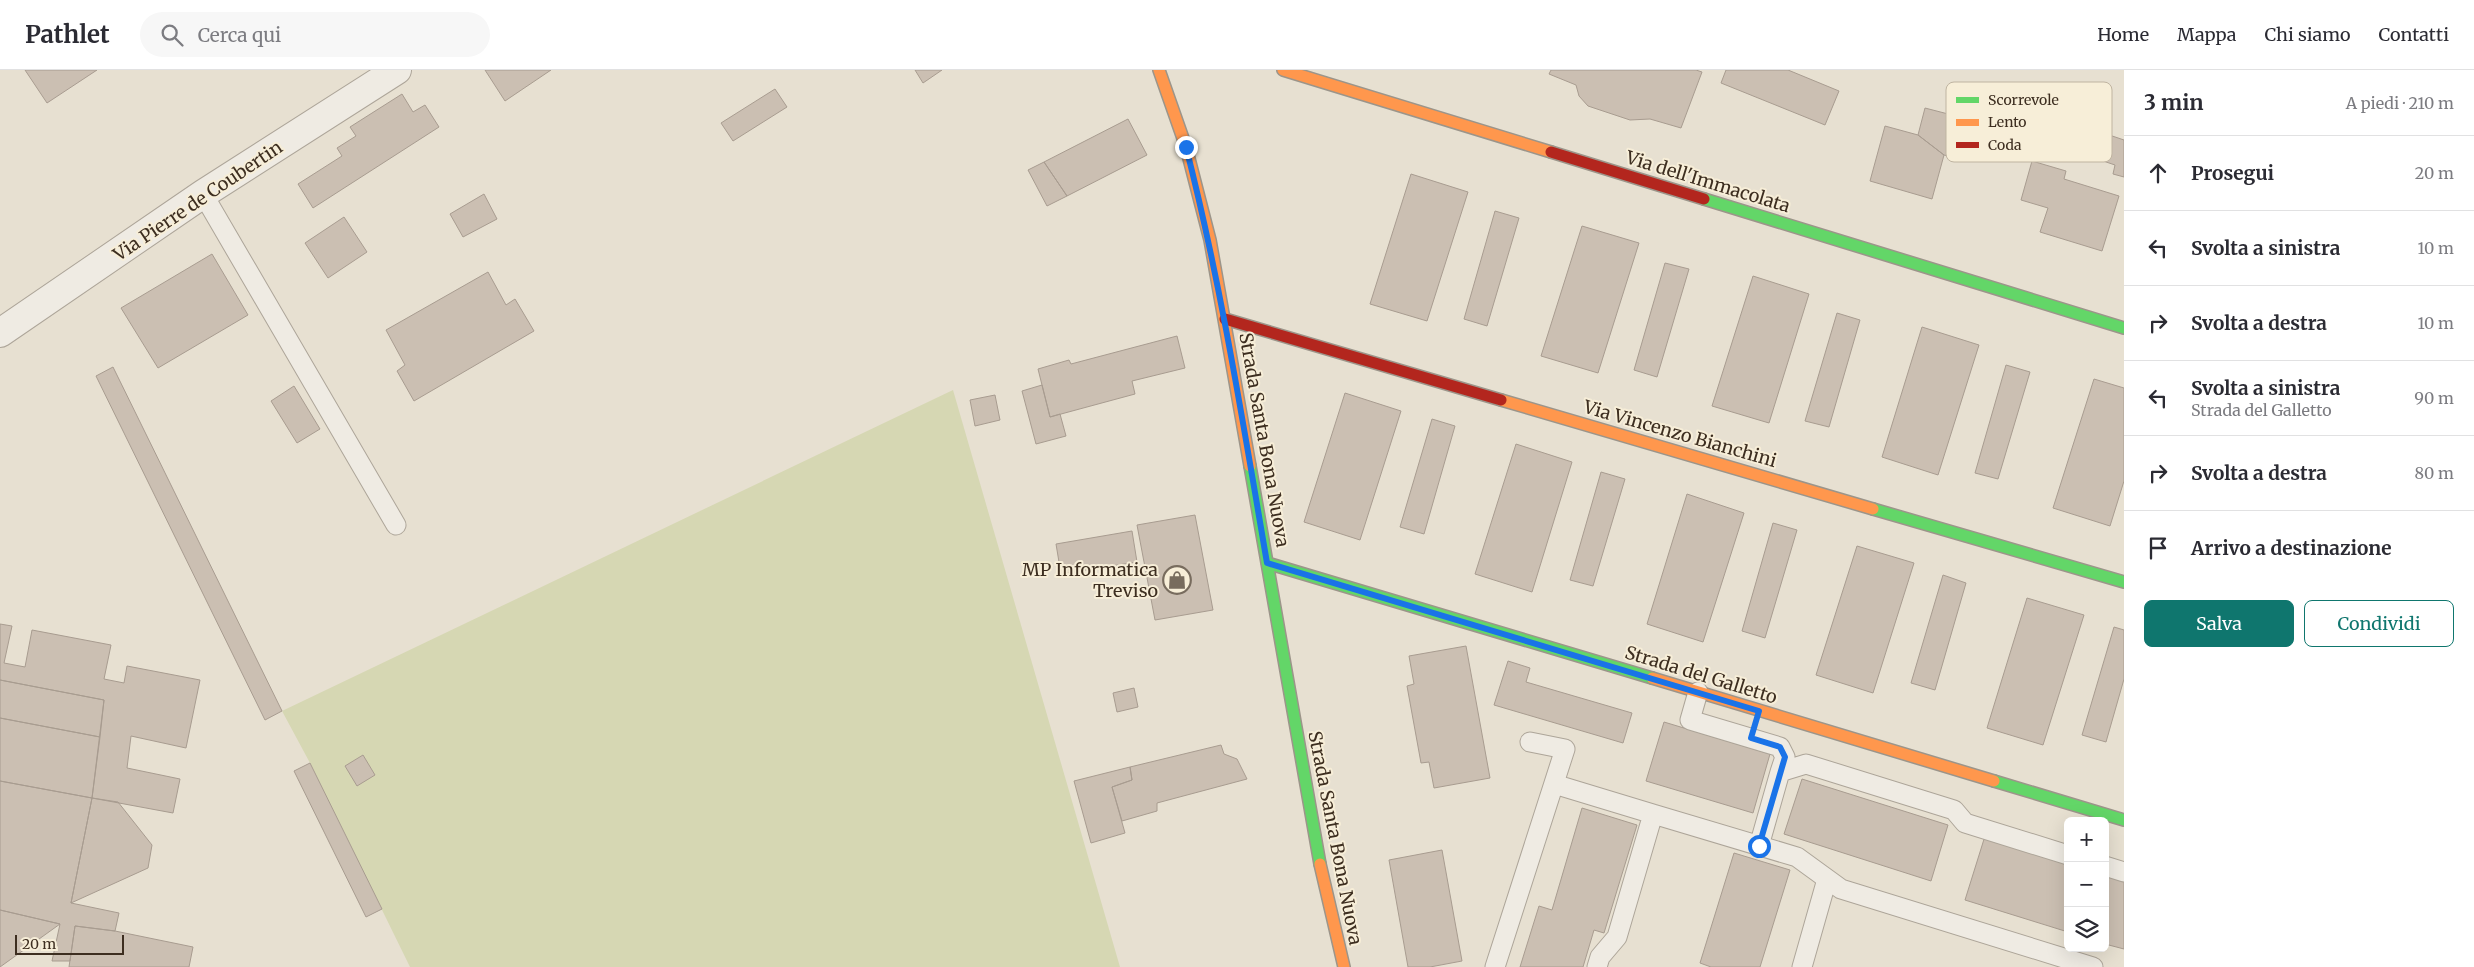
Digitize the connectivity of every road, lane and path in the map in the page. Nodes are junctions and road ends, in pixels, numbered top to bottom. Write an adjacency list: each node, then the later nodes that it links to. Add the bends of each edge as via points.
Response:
1 (397, 70): 4 (street, Via Pierre de Coubertin)
2 (1159, 70): 5 (street, Strada Santa Bona Nuova, via 1186,147 1210,240)
3 (1283, 70): 6 (street, Via dell'Immacolata)
4 (203, 194): 7 (street, Via Pierre de Coubertin); 8 (lane)
5 (1225, 319): 9 (street, Strada Santa Bona Nuova); 10 (street, Via Vincenzo Bianchini)
6 (2124, 328)
7 (0, 333)
8 (396, 525)
9 (1267, 563): 11 (street, Strada del Galletto); 24 (street, Strada Santa Bona Nuova, via 1324,887)
10 (2124, 582)
11 (1698, 692): 12 (street, Strada del Galletto); 13 (lane, via 1690,720)
12 (1759, 711): 13 (lane); 18 (street, Strada del Galletto)
13 (1751, 738): 15 (lane, via 1780,747 1785,757)
14 (1530, 742): 16 (lane, via 1565,749)
15 (1780, 772): 19 (lane); 20 (lane, via 1806,764 1954,810 1966,823)
16 (1554, 784): 17 (lane); 25 (lane)
17 (1653, 814): 19 (lane); 26 (lane, via 1617,937 1600,957)
18 (2124, 820)
19 (1759, 846): 23 (lane, via 1797,857)
20 (2064, 853)
21 (2109, 867): 22 (lane)
22 (2124, 872)
23 (1828, 879): 27 (lane); 28 (lane, via 1841,889)
24 (1344, 967)
25 (1495, 967)
26 (1597, 967)
27 (1802, 967)
28 (2093, 967)

